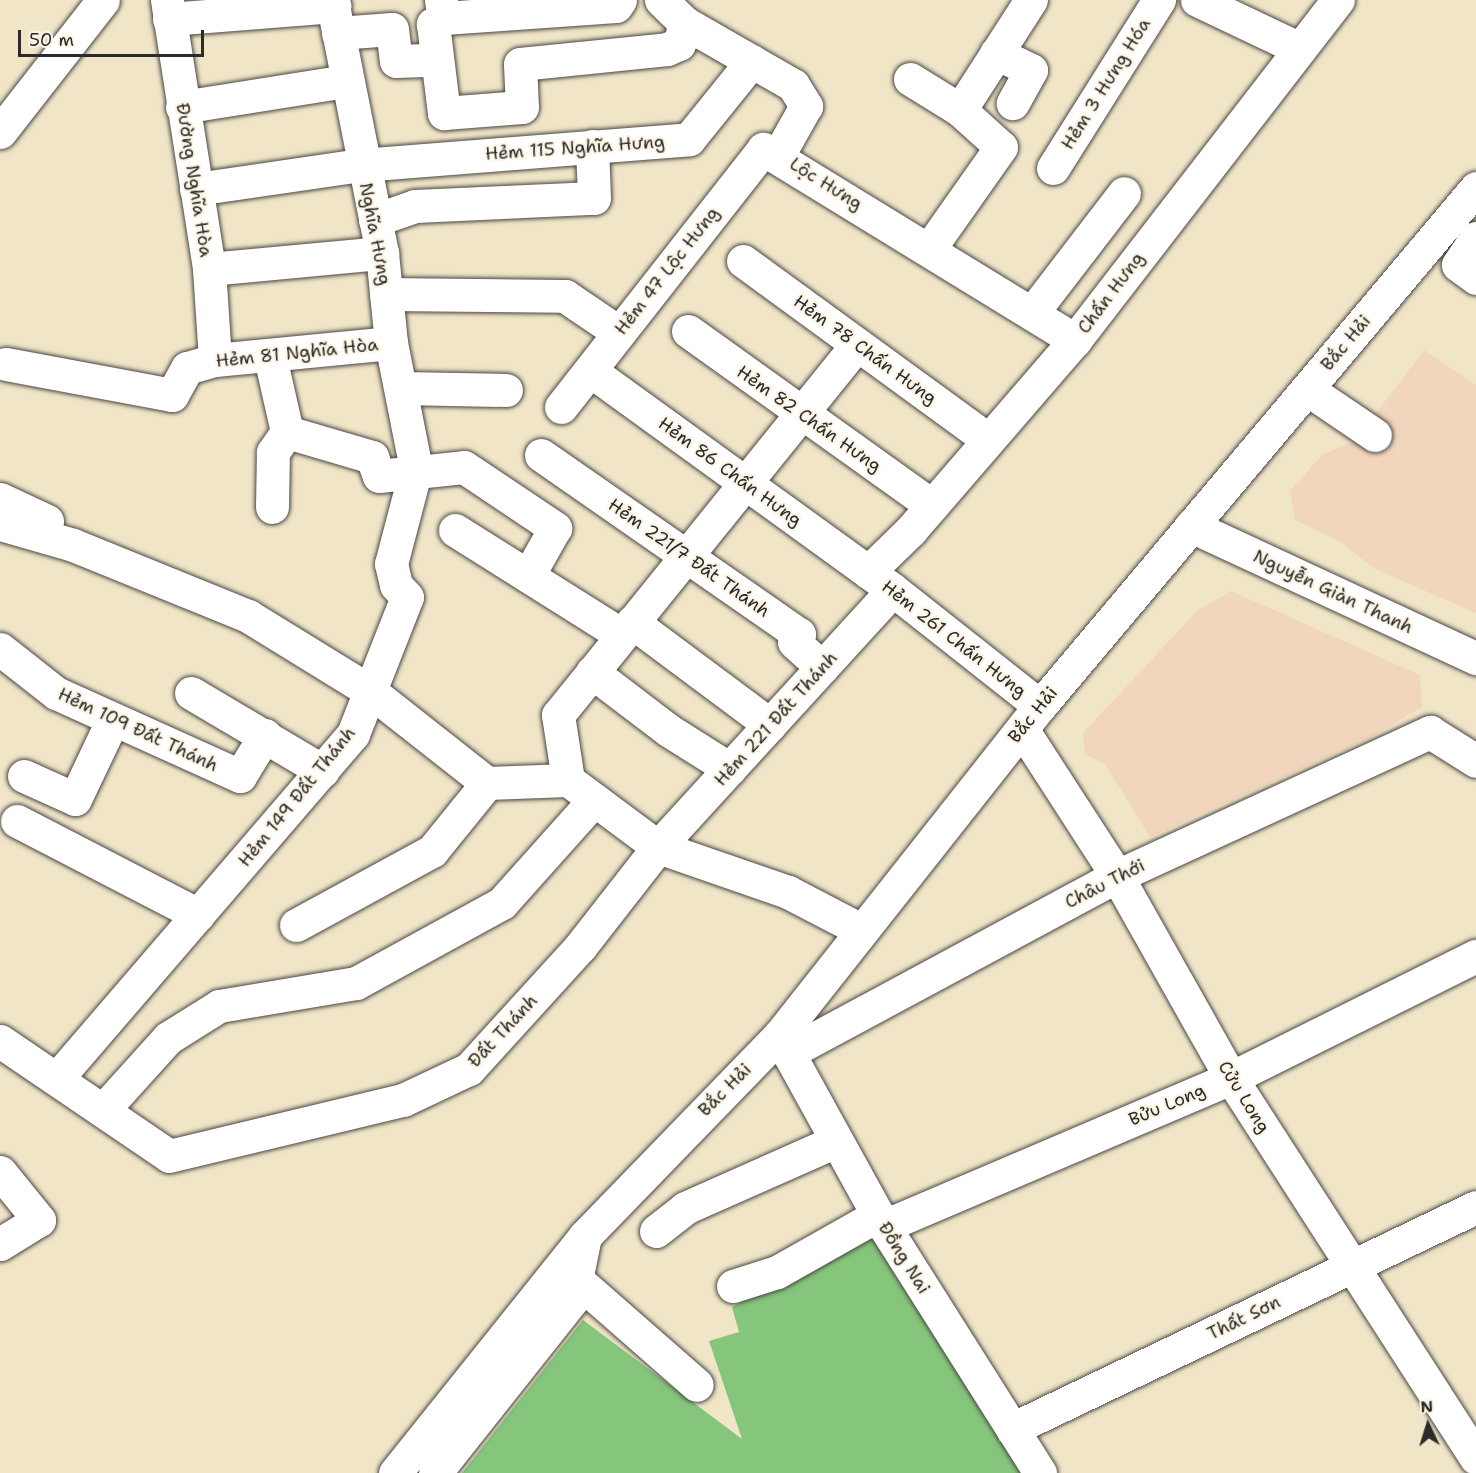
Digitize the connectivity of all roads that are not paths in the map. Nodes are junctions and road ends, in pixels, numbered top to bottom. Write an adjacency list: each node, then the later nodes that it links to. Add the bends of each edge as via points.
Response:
1 (102, 0): 21 (street)
2 (620, 0): 8 (street, via 616,6)
3 (661, 0): 11 (street, Lộc Hưng)
4 (1031, 0): 13 (street)
5 (1159, 0): 25 (street, Hẻm 3 Hưng Hóa)
6 (1197, 0): 12 (street)
7 (1338, 0): 12 (street, Chấn Hưng)
8 (443, 9): 14 (street, via 433,24)
9 (168, 10): 10 (street); 19 (street, Đường Nghĩa Hòa)
10 (334, 13): 14 (street, via 392,29 396,61); 17 (street, Nghĩa Hưng)
11 (685, 22): 14 (street, via 679,44 667,49 520,64 522,107 444,113); 15 (street, Lộc Hưng)
12 (1298, 48): 40 (street, Chấn Hưng)
13 (996, 53): 18 (street, via 1031,70); 20 (street)
14 (434, 60)
15 (752, 61): 22 (street, Hẻm 115 Nghĩa Hưng, via 689,139); 23 (street, Lộc Hưng, via 793,85 806,106)
16 (910, 79): 20 (street)
17 (346, 81): 19 (street); 24 (street, Nghĩa Hưng)
18 (1013, 103)
19 (182, 107): 27 (street, Đường Nghĩa Hòa)
20 (960, 110): 31 (street, via 1001,147)
21 (0, 132)
22 (592, 146): 24 (street, Hẻm 115 Nghĩa Hưng); 29 (street, via 594,198 415,206)
23 (779, 154): 31 (street, Lộc Hưng); 39 (street, Hẻm 47 Lộc Hưng, via 763,148)
24 (361, 165): 27 (street, Hẻm 115 Nghĩa Hưng); 29 (street, Nghĩa Hưng)
25 (1053, 168)
26 (1476, 188): 48 (street, Bắc Hải)
27 (196, 189): 34 (street, Đường Nghĩa Hòa)
28 (1124, 193): 37 (street)
29 (375, 220): 32 (street, Nghĩa Hưng)
30 (1476, 238): 35 (street, via 1458,265)
31 (929, 249): 37 (street, Lộc Hưng)
32 (382, 253): 34 (street); 36 (street, Nghĩa Hưng)
33 (743, 261): 42 (street, Hẻm 78 Chấn Hưng)
34 (209, 269): 44 (street, Đường Nghĩa Hòa)
35 (1476, 278)
36 (386, 294): 39 (street, via 564,296); 41 (street, Nghĩa Hưng)
37 (1032, 313): 40 (street, Lộc Hưng)
38 (688, 331): 51 (street, Hẻm 82 Chấn Hưng)
39 (618, 332): 46 (street, Hẻm 47 Lộc Hưng)
40 (1075, 340): 54 (street, Chấn Hưng)
41 (391, 343): 43 (street, Hẻm 81 Nghĩa Hòa); 47 (street, Nghĩa Hưng)
42 (857, 344): 51 (street); 54 (street, Hẻm 78 Chấn Hưng)
43 (270, 357): 44 (street, Hẻm 81 Nghĩa Hòa); 52 (street)
44 (215, 360): 45 (street, Hẻm 81 Nghĩa Hòa, via 187,368 172,395)
45 (6, 364)
46 (592, 372): 50 (street, Hẻm 47 Lộc Hưng); 57 (street, Hẻm 86 Chấn Hưng)
47 (401, 388): 49 (street); 56 (street, Nghĩa Hưng)
48 (1307, 389): 53 (street); 62 (street, Bắc Hải)
49 (506, 390)
50 (561, 407)
51 (799, 413): 57 (street); 59 (street, Hẻm 82 Chấn Hưng)
52 (287, 432): 56 (street, via 372,457 379,476); 60 (street, via 273,452)
53 (1375, 435)
54 (987, 439): 59 (street, Chấn Hưng)
55 (541, 455): 65 (street, Hẻm 221/7 Đất Thánh)
56 (416, 469): 66 (street, via 464,467 555,528); 73 (street, Hẻm 149 Đất Thánh, via 391,564 396,585 407,597)
57 (744, 481): 65 (street); 67 (street, Hẻm 86 Chấn Hưng)
58 (0, 499): 64 (street, via 50,523)
59 (932, 506): 67 (street, Chấn Hưng)
60 (272, 507)
61 (0, 524): 64 (street)
62 (1191, 526): 70 (street, Nguyễn Giàn Thanh); 75 (street, Bắc Hải)
63 (455, 530): 66 (street)
64 (73, 545): 73 (street, via 248,616)
65 (686, 554): 68 (street); 71 (street, Hẻm 221/7 Đất Thánh, via 799,634 794,642)
66 (528, 576): 68 (street)
67 (880, 581): 71 (street, Hẻm 221 Đất Thánh); 75 (street, Hẻm 261 Chấn Hưng)
68 (627, 629): 72 (street); 77 (street)
69 (0, 649): 76 (street, Hẻm 109 Đất Thánh, via 56,693)
70 (1476, 658)
71 (822, 667): 77 (street, Hẻm 221 Đất Thánh)
72 (592, 672): 80 (street, via 668,730); 83 (street, via 558,715)
73 (370, 691): 81 (street, Hẻm 149 Đất Thánh, via 353,734); 84 (street)
74 (191, 693): 78 (street)
75 (1031, 718): 88 (street, Cửu Long); 91 (street, Bắc Hải)
76 (112, 721): 78 (street, Hẻm 109 Đất Thánh, via 240,777); 82 (street, via 75,799)
77 (770, 725): 80 (street, Hẻm 221 Đất Thánh)
78 (265, 735): 81 (street)
79 (1476, 761): 88 (street, Châu Thới, via 1430,732)
80 (730, 769): 87 (street, Hẻm 221 Đất Thánh)
81 (323, 771): 89 (street, Hẻm 149 Đất Thánh)
82 (24, 776)
83 (568, 780): 84 (street); 85 (street)
84 (487, 783): 90 (street, via 432,851)
85 (594, 800): 87 (street); 97 (street, via 502,903 356,983 219,1006 168,1038)
86 (16, 821): 89 (street)
87 (658, 847): 91 (street, via 788,892); 97 (street, Đất Thánh, via 580,947 470,1070 403,1100 169,1156)
88 (1117, 876): 93 (street, Châu Thới); 96 (street, Cửu Long)
89 (198, 915): 95 (street, Hẻm 149 Đất Thánh)
90 (296, 926)
91 (861, 930): 93 (street, Bắc Hải)
92 (1476, 956): 96 (street, Bửu Long)
93 (784, 1044): 98 (street, Đồng Nai); 103 (street, Bắc Hải)
94 (4, 1052): 95 (street, Đất Thánh)
95 (59, 1076): 97 (street, Đất Thánh)
96 (1231, 1078): 101 (street, Bửu Long); 105 (street, Cửu Long)
97 (103, 1110)
98 (836, 1141): 101 (street, Đồng Nai); 102 (street, via 685,1208)
99 (0, 1172): 104 (street, via 39,1220)
100 (1476, 1207): 105 (street, Thất Sơn)
101 (881, 1221): 107 (street, Bửu Long, via 777,1272); 109 (street, Đồng Nai)
102 (656, 1231)
103 (585, 1236): 106 (street); 111 (street, Bắc Hải)
104 (0, 1244)
105 (1351, 1268): 109 (street, Thất Sơn); 110 (street, Cửu Long)
106 (577, 1280): 108 (street); 112 (street, via 572,1300)
107 (733, 1286)
108 (697, 1385)
109 (1012, 1429): 113 (street, Đồng Nai)
110 (1476, 1458)
111 (395, 1473)
112 (435, 1473)
113 (1040, 1473)

